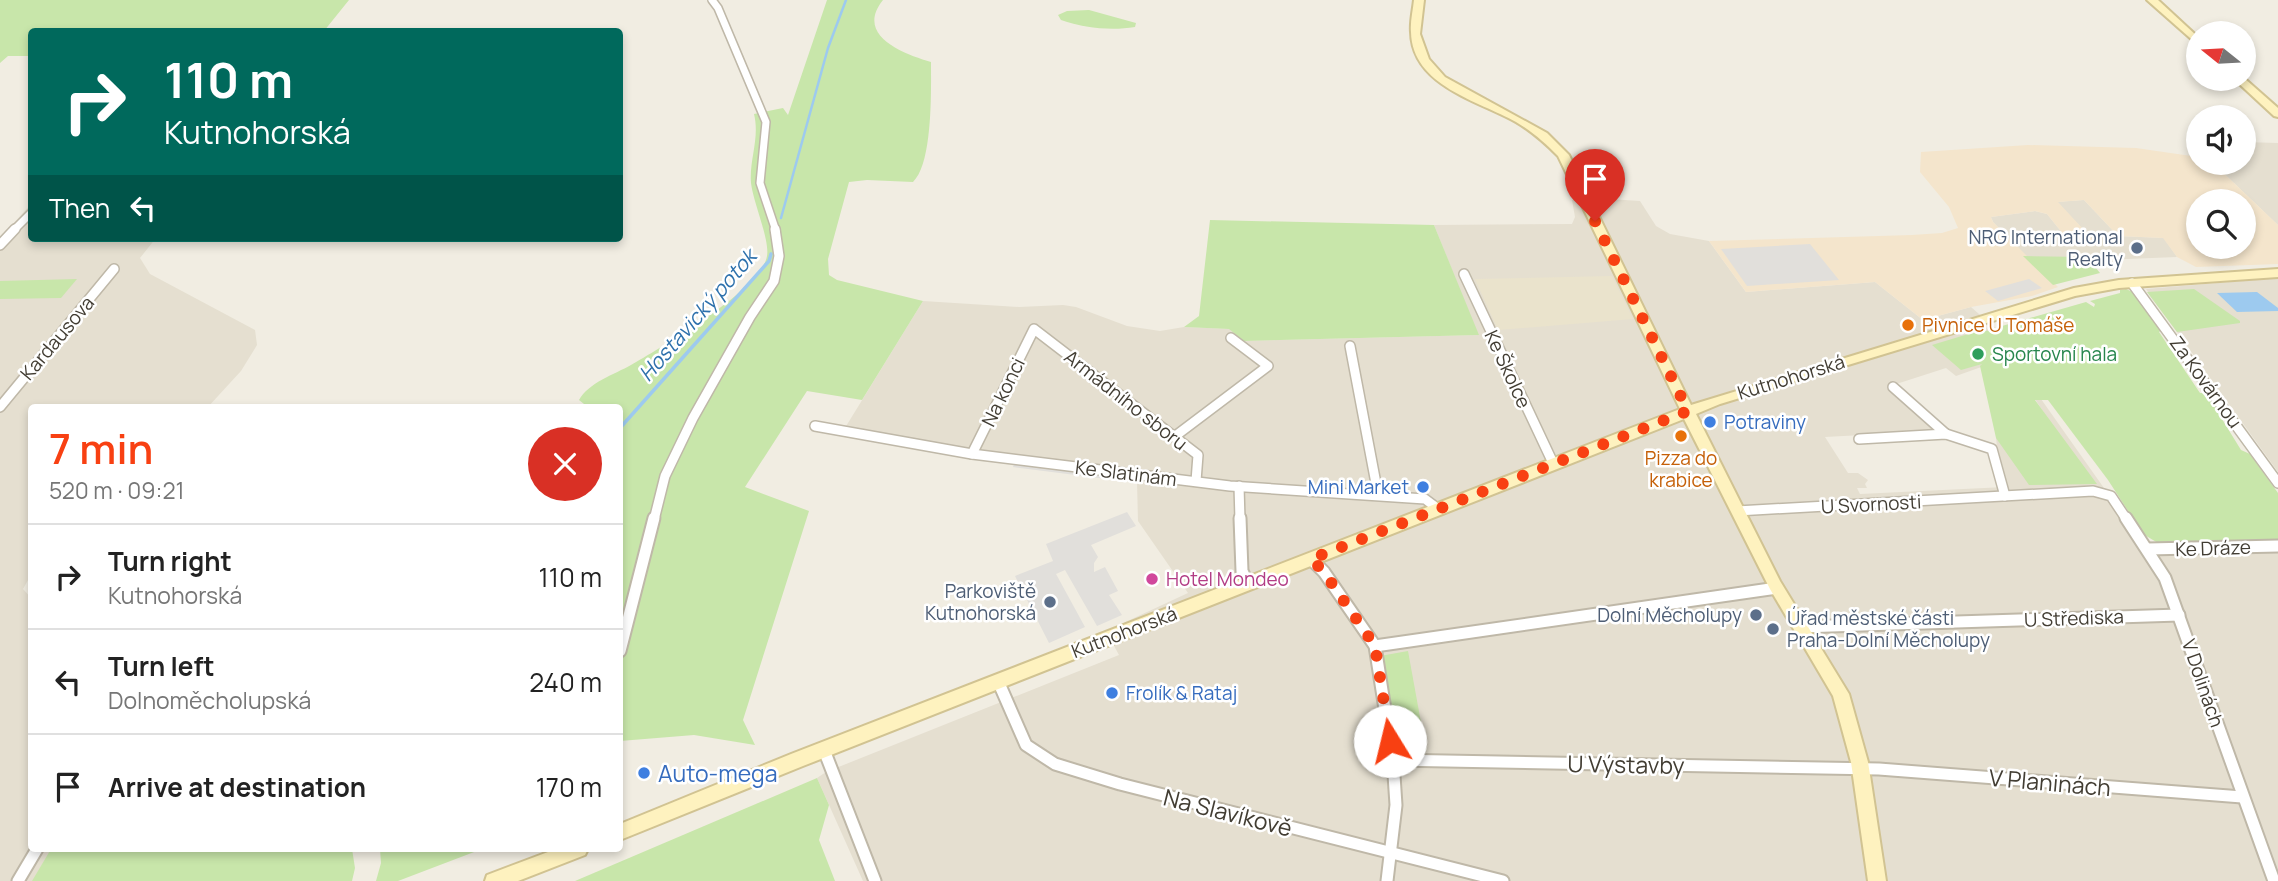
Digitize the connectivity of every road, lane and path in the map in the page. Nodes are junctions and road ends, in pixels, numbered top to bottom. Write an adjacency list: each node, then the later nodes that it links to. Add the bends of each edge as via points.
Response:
1 (712, 0): 40 (street, via 766,122 760,183 779,256 774,281 664,476)
2 (1419, 0): 18 (main road, via 1414,37 1419,55 1432,72 1552,140 1563,155)
3 (2152, 0): 4 (main road)
4 (2186, 31)
5 (2252, 91): 6 (main road)
6 (2278, 114)
7 (28, 216): 8 (street)
8 (0, 245)
9 (114, 269): 17 (street, Kardausova)
10 (2278, 273): 12 (main road, Kutnohorská)
11 (1464, 274): 24 (street, Ke Školce)
12 (2132, 283): 18 (main road, Kutnohorská, via 2064,295); 26 (street, Za Kovárnou)
13 (1034, 329): 21 (street, Armádního sboru); 23 (street, Na konci)
14 (1231, 338): 21 (street, via 1268,366)
15 (1350, 346): 28 (street)
16 (1894, 387): 20 (street)
17 (1, 405)
18 (1688, 411): 24 (main road, Kutnohorská); 32 (main road)
19 (815, 426): 23 (street, Ke Slatinám)
20 (1946, 434): 22 (street); 29 (street, via 1992,449)
21 (1174, 437): 25 (street, Armádního sboru, via 1198,456)
22 (1859, 439)
23 (972, 454): 25 (street, Ke Slatinám)
24 (1553, 463): 31 (main road, Kutnohorská)
25 (1196, 481): 27 (street, Ke Slatinám)
26 (2278, 483)
27 (1239, 486): 28 (street, Ke Slatinám); 36 (street, via 1242,571)
28 (1378, 494): 31 (street, Ke Slatinám, via 1425,499)
29 (2005, 496): 30 (street, U Svornosti, via 2097,491); 32 (street, U Svornosti)
30 (2111, 496): 34 (street, V Dolinách)
31 (1437, 508): 35 (main road, Kutnohorská)
32 (1737, 511): 37 (main road)
33 (2278, 546): 34 (street, Ke Dráze)
34 (2148, 550): 38 (street, V Dolinách)
35 (1311, 559): 36 (main road, Kutnohorská); 41 (street)
36 (1248, 584): 42 (main road, Kutnohorská)
37 (1777, 588): 39 (main road); 41 (street)
38 (2179, 615): 39 (street, U Střediska); 46 (street, V Dolinách)
39 (1800, 627): 45 (main road, via 1841,694)
40 (623, 639)
41 (1375, 646): 44 (street)
42 (998, 681): 43 (main road, Kutnohorská); 50 (street, Na Slavíkově, via 1026,744 1055,764)
43 (824, 750): 47 (main road, Kutnohorská); 53 (street)
44 (1393, 760): 45 (street, U Výstavby); 50 (street, via 1396,805)
45 (1859, 769): 46 (street, V Planinách); 56 (main road)
46 (2242, 797): 57 (street, V Dolinách)
47 (623, 831)
48 (35, 852): 51 (street)
49 (569, 852): 52 (main road)
50 (1391, 853): 54 (street); 55 (street, Na Slavíkově)
51 (18, 881)
52 (494, 881)
53 (875, 881)
54 (1387, 881)
55 (1503, 881)
56 (1877, 881)
57 (2274, 881)

